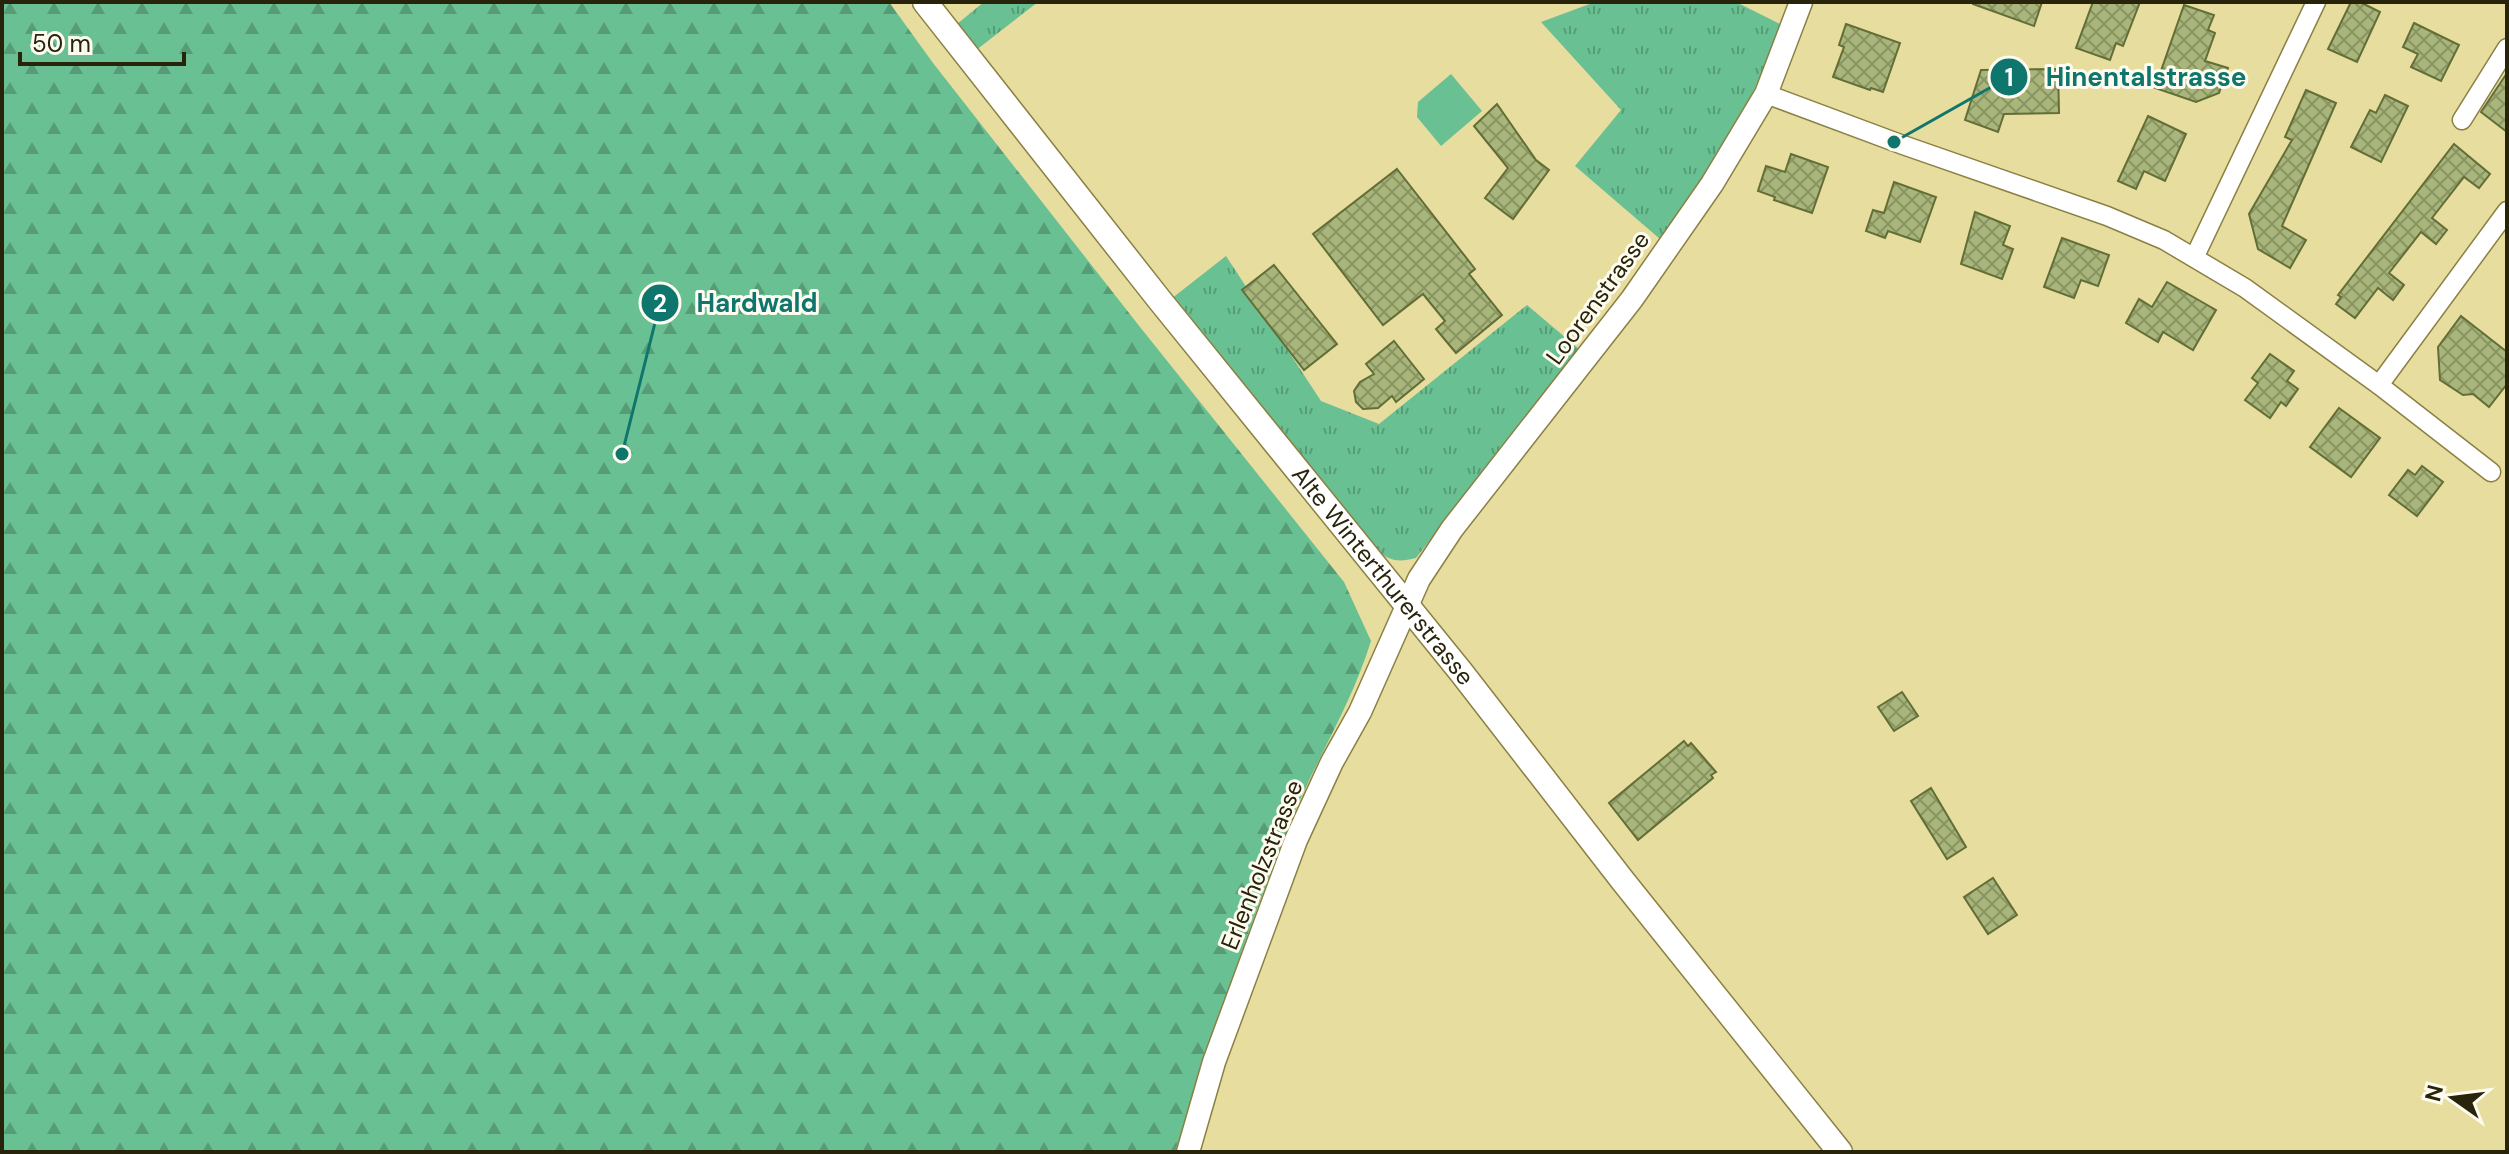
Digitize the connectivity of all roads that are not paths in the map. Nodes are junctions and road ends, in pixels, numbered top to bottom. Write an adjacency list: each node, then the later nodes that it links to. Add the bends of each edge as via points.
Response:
1 (925, 2): 11 (main road, Alte Winterthurerstrasse)
2 (1801, 2): 5 (street, Loorenstrasse)
3 (2316, 2): 8 (street)
4 (2507, 48): 6 (street)
5 (1766, 94): 8 (street, via 2135,226); 11 (street, Loorenstrasse, via 1712,184 1632,299 1445,538)
6 (2462, 120)
7 (2507, 211): 9 (street)
8 (2195, 256): 9 (street)
9 (2379, 385): 10 (street)
10 (2491, 472)
11 (1408, 606): 12 (street, Erlenholzstrasse, via 1296,840 1214,1062); 13 (main road, Alte Winterthurerstrasse)
12 (1188, 1152)
13 (1840, 1152)

